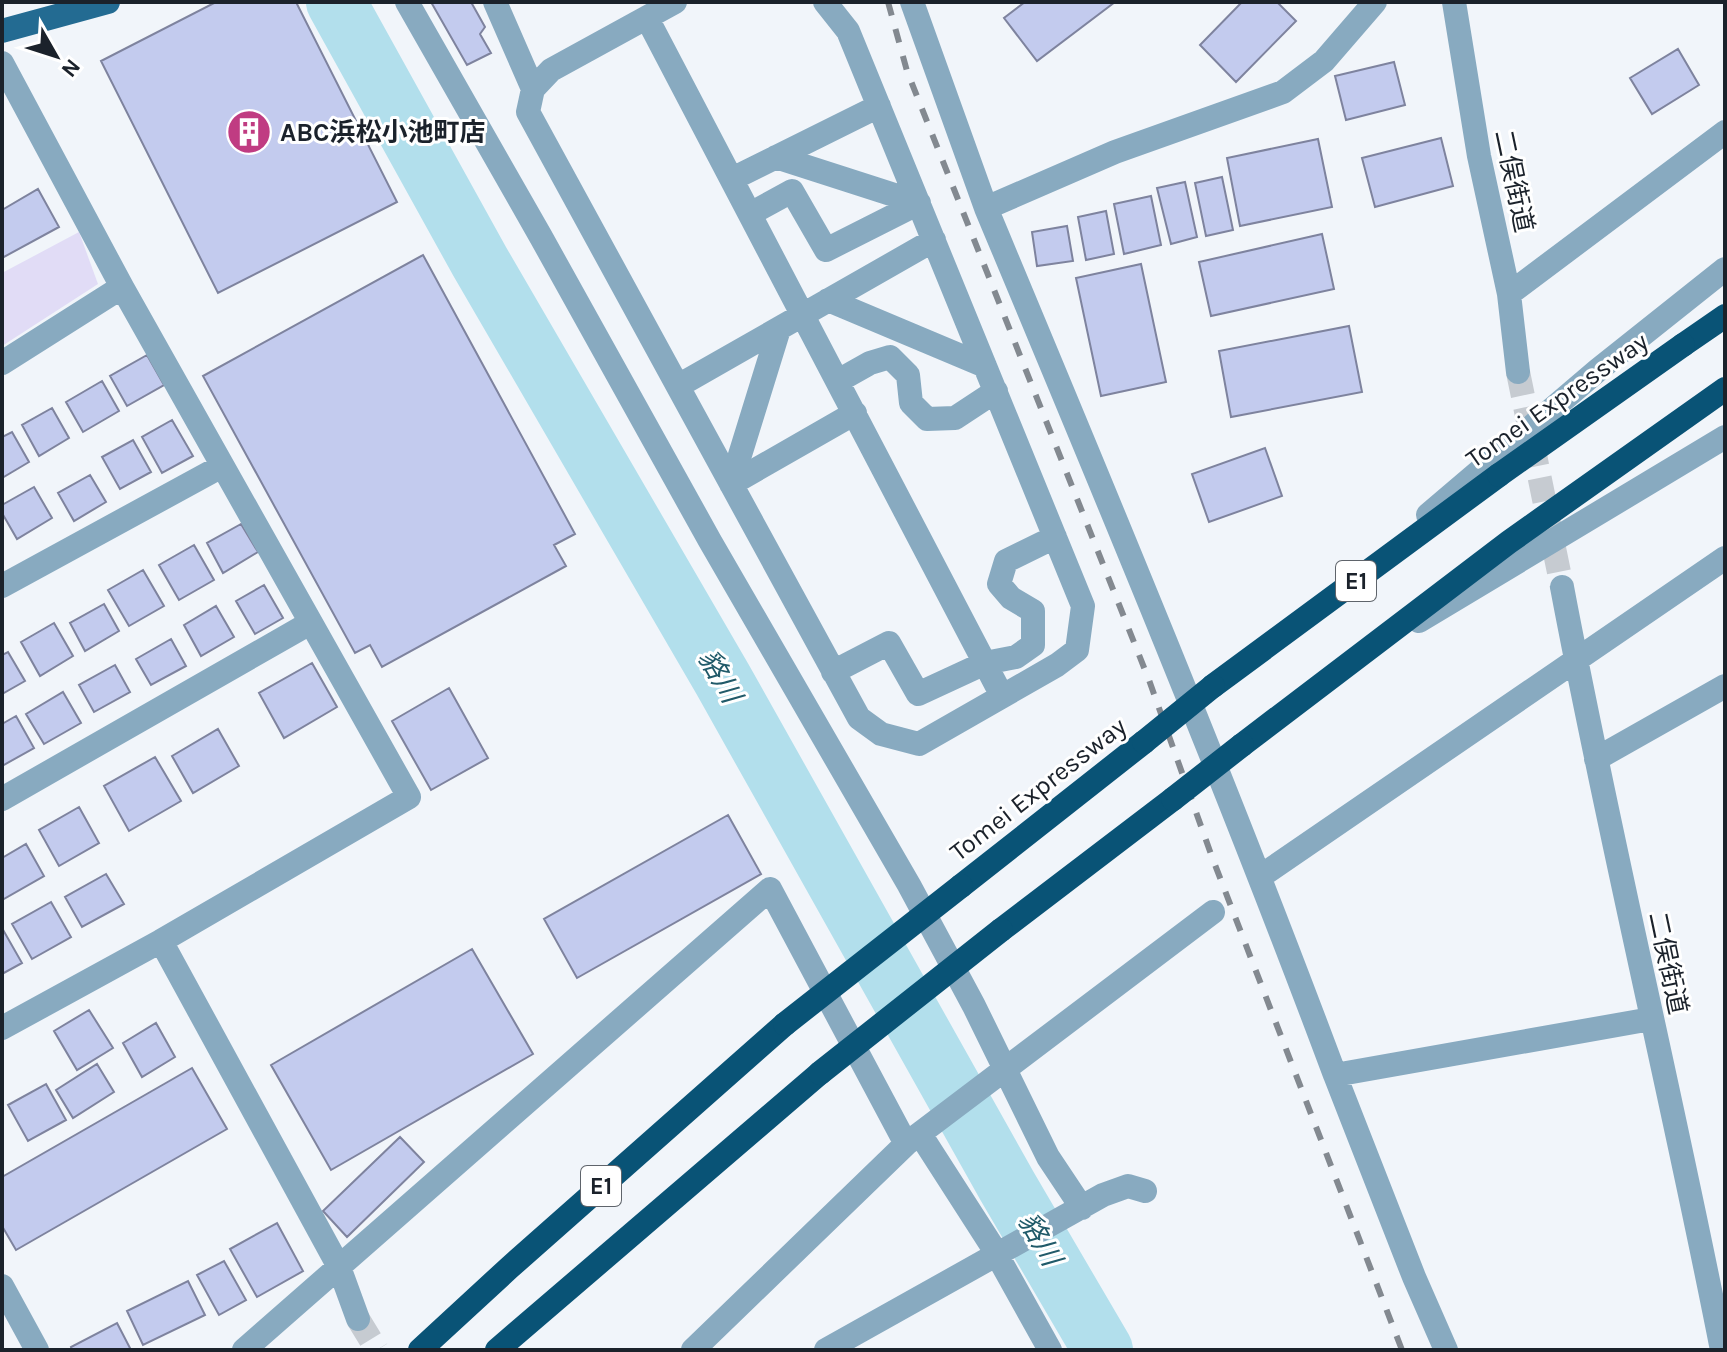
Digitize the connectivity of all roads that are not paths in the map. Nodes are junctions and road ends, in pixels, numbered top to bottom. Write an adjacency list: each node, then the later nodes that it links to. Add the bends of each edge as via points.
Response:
1 (108, 2): 10 (main road)
2 (407, 2): 58 (street, via 909,885)
3 (495, 2): 12 (street)
4 (675, 2): 9 (street)
5 (825, 2): 13 (street, via 848,31)
6 (912, 2): 18 (street)
7 (1375, 2): 18 (street, via 1324,61 1283,92 1115,152)
8 (1454, 2): 23 (street, 二俣街道)
9 (647, 18): 12 (street, via 551,70); 16 (street)
10 (2, 31)
11 (2, 63): 22 (street)
12 (533, 89): 32 (street, via 528,112)
13 (879, 106): 15 (street); 17 (street)
14 (1725, 132): 23 (street)
15 (776, 157): 16 (street); 17 (street)
16 (732, 179): 19 (street)
17 (919, 203): 19 (street, via 826,250 792,191); 20 (street)
18 (986, 208): 53 (street)
19 (750, 214): 25 (street)
20 (934, 240): 24 (street); 29 (street)
21 (1725, 269): 43 (street)
22 (122, 287): 28 (street); 37 (street)
23 (1509, 294): 30 (street, 二俣街道)
24 (828, 300): 25 (street); 29 (street)
25 (803, 314): 27 (street); 31 (street)
26 (1725, 316): 43 (highway, Tomei Expressway / E1, bridge)
27 (779, 329): 32 (street); 38 (street)
28 (2, 363)
29 (985, 366): 34 (street)
30 (1518, 372)
31 (838, 381): 34 (street, via 890,357 908,375 911,403 927,419 955,418); 35 (street)
32 (678, 386): 38 (street)
33 (1725, 389): 45 (highway, E1, via 1509,542)
34 (996, 391): 39 (street)
35 (855, 413): 38 (street); 47 (street)
36 (1725, 437): 45 (street)
37 (222, 466): 41 (street); 44 (street)
38 (731, 484): 48 (street)
39 (1055, 537): 47 (street, via 1006,561 999,584 1033,611 1033,645 1016,657); 50 (street, via 1083,606 1077,650)
40 (1725, 558): 46 (street)
41 (2, 586)
42 (1562, 587): 46 (street, 二俣街道)
43 (1320, 607): 70 (highway, Tomei Expressway / E1, bridge, via 785,1024)
44 (310, 623): 52 (street); 55 (street, via 409,797)
45 (1358, 658): 71 (highway, E1, bridge, via 820,1073)
46 (1575, 658): 51 (street, 二俣街道); 53 (street)
47 (985, 663): 48 (street, via 918,694 889,643); 50 (street)
48 (833, 672): 50 (street, via 859,718 881,734 919,744)
49 (1725, 686): 51 (street)
50 (1002, 696)
51 (1596, 759): 56 (street, 二俣街道)
52 (2, 799)
53 (1261, 876): 59 (street)
54 (1213, 912): 58 (street)
55 (161, 941): 57 (street); 64 (street)
56 (1651, 1019): 59 (street); 76 (street, 二俣街道)
57 (2, 1028)
58 (1004, 1069): 60 (street); 62 (street)
59 (1335, 1075): 75 (street)
60 (916, 1136): 63 (street); 64 (street, via 770,889); 67 (street)
61 (1145, 1191): 62 (street, via 1116,1189)
62 (1076, 1211): 63 (street)
63 (997, 1255): 73 (street); 74 (street)
64 (339, 1267): 66 (street); 69 (street)
65 (2, 1286): 68 (street)
66 (358, 1319)
67 (721, 1340): 72 (street)
68 (37, 1350)
69 (244, 1350)
70 (420, 1350)
71 (497, 1350)
72 (693, 1350)
73 (826, 1350)
74 (1050, 1350)
75 (1446, 1350)
76 (1722, 1350)

